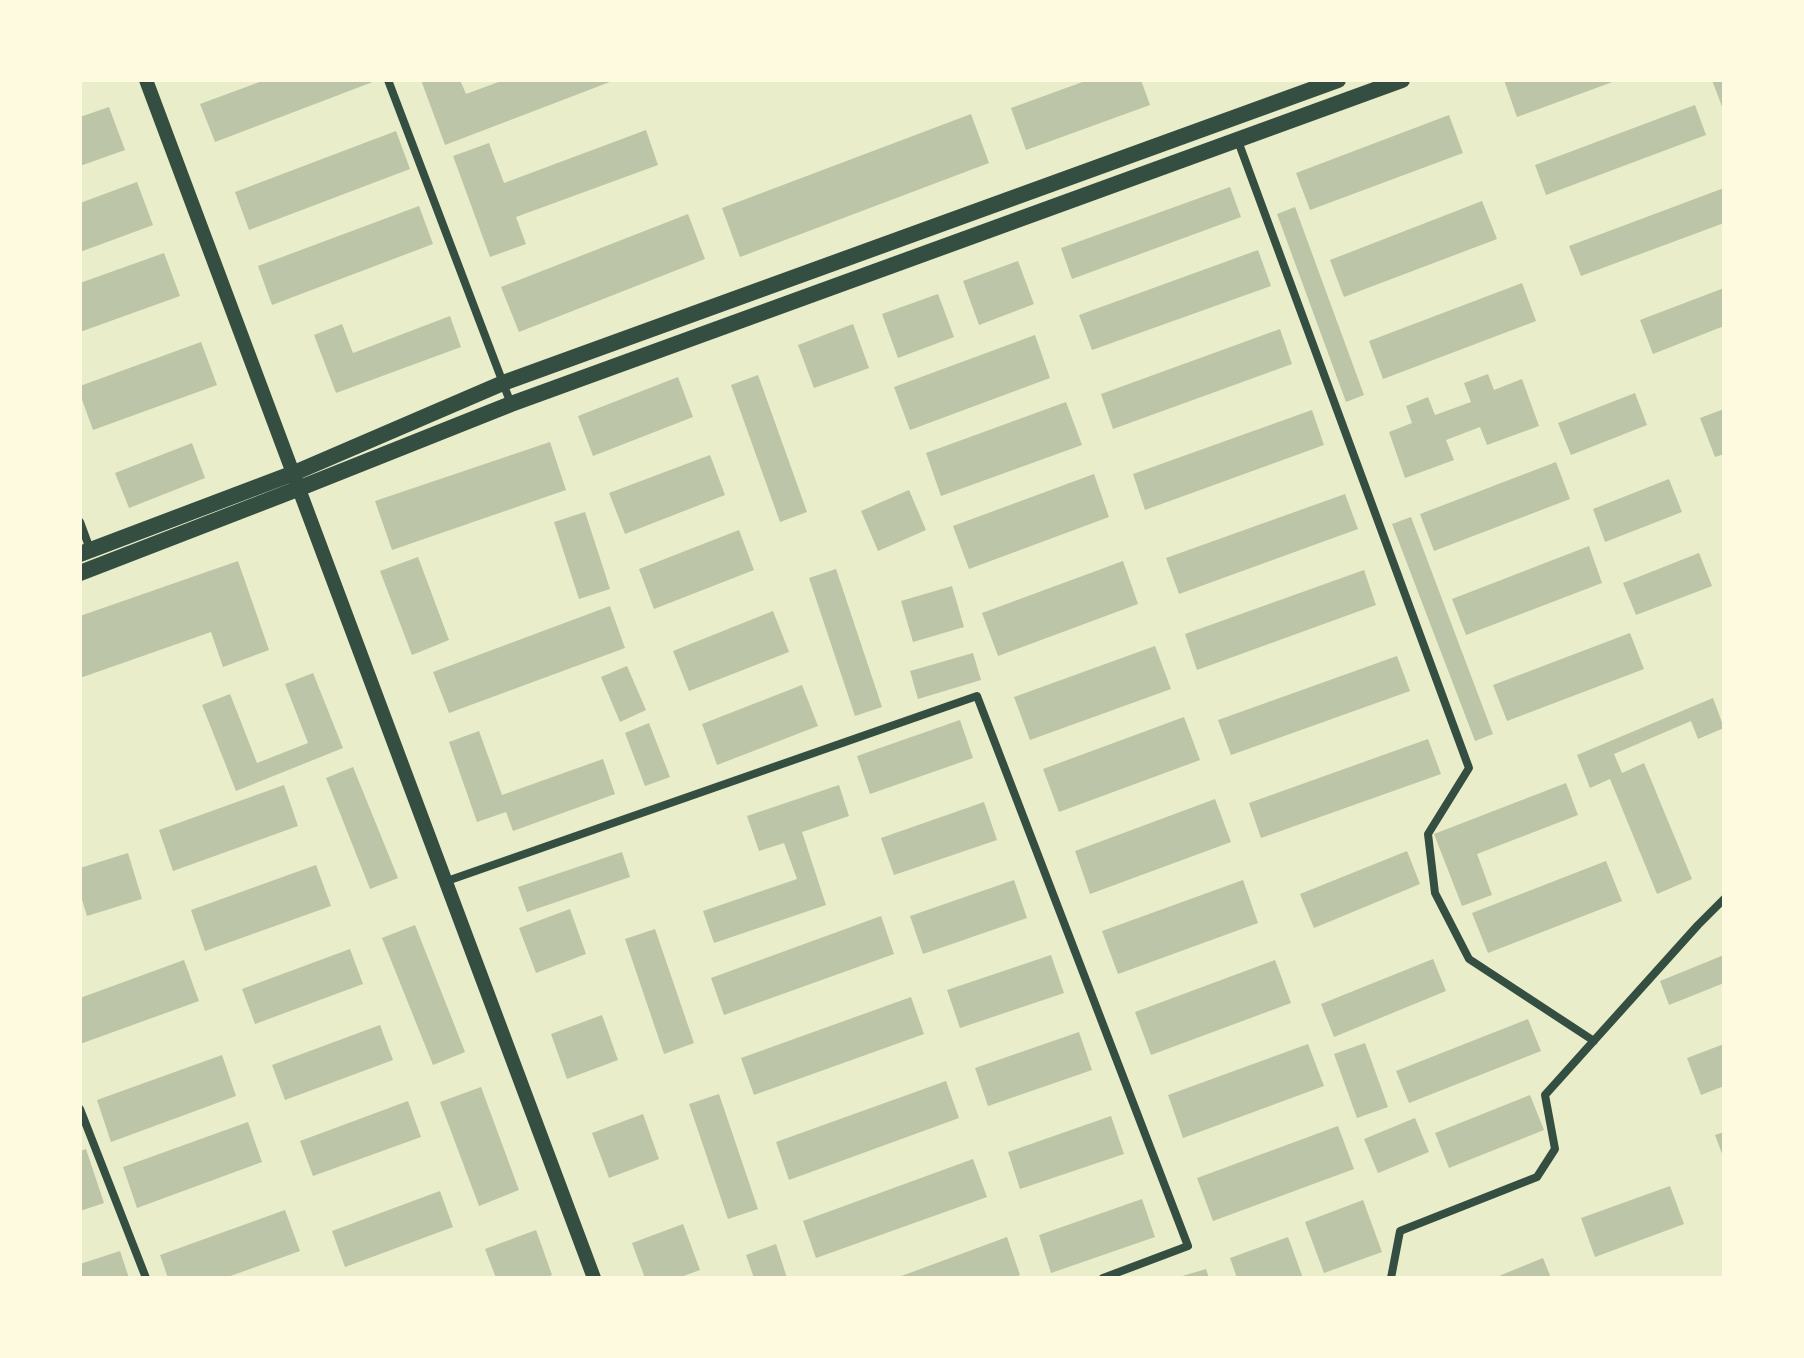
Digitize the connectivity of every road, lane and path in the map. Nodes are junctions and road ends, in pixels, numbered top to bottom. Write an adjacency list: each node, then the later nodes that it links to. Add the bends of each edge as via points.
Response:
1 (146, 80): 8 (street)
2 (388, 80): 6 (street)
3 (1338, 80): 6 (main road)
4 (1402, 80): 5 (main road)
5 (1238, 141): 7 (main road); 14 (street, via 1469,768 1428,834 1435,893 1469,959)
6 (503, 383): 7 (street); 8 (main road)
7 (511, 404): 8 (main road)
8 (297, 480): 10 (main road); 11 (main road); 12 (street)
9 (80, 522): 10 (street)
10 (85, 552)
11 (80, 573)
12 (447, 881): 17 (street); 18 (street, via 977,696 1188,1246)
13 (1724, 899): 14 (street)
14 (1594, 1041): 19 (street, via 1545,1095 1555,1149 1537,1177 1400,1231)
15 (80, 1109): 16 (street)
16 (146, 1278)
17 (594, 1278)
18 (1103, 1278)
19 (1391, 1278)

